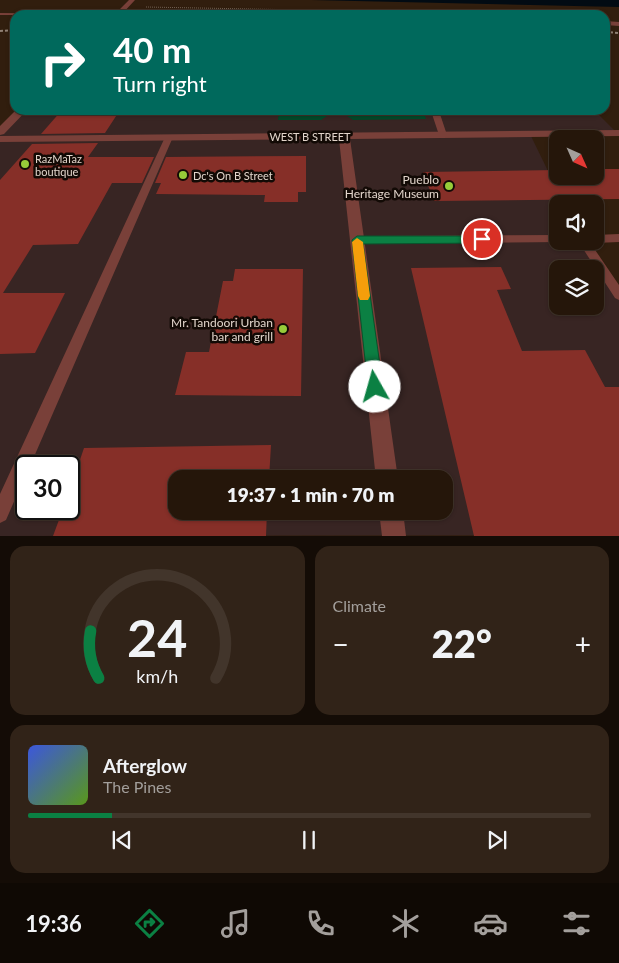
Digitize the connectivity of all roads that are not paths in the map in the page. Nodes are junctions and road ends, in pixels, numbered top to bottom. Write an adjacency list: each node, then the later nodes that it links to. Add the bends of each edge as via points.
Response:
1 (132, 0): 2 (street)
2 (122, 10)
3 (17, 115): 5 (street)
4 (436, 115): 7 (lane)
5 (0, 132)
6 (619, 133): 7 (street, WEST B STREET)
7 (443, 135): 8 (street, WEST B STREET)
8 (344, 136): 9 (street, WEST B STREET); 14 (street)
9 (169, 137): 10 (street, WEST B STREET); 18 (lane)
10 (0, 139)
11 (619, 238): 13 (lane)
12 (549, 239): 14 (lane)
13 (604, 239)
14 (357, 240): 17 (street)
15 (589, 250): 16 (lane)
16 (619, 295)
17 (386, 470)
18 (0, 514)
19 (392, 520): 20 (street)
20 (394, 536)

